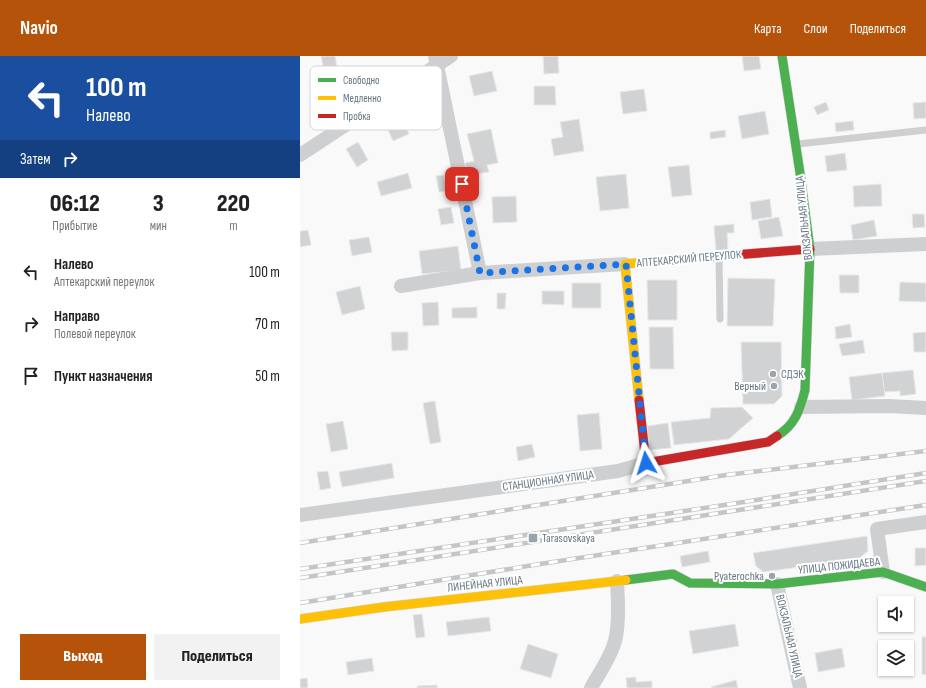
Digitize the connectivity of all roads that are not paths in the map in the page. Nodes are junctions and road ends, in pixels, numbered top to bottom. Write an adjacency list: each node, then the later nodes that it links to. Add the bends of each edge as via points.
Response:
1 (451, 56): 3 (street)
2 (782, 56): 7 (street, ВОКЗАЛЬНАЯ УЛИЦА)
3 (436, 61)
4 (442, 90): 13 (street)
5 (335, 130): 8 (street)
6 (926, 130): 7 (lane)
7 (796, 144): 10 (street, ВОКЗАЛЬНАЯ УЛИЦА)
8 (300, 154)
9 (926, 244): 10 (street)
10 (810, 249): 11 (street, АПТЕКАРСКИЙ ПЕРЕУЛОК); 16 (street, ВОКЗАЛЬНАЯ УЛИЦА, via 805,390)
11 (719, 256): 12 (street, АПТЕКАРСКИЙ ПЕРЕУЛОК); 15 (lane)
12 (626, 264): 13 (street, АПТЕКАРСКИЙ ПЕРЕУЛОК); 19 (street)
13 (480, 273): 14 (street, АПТЕКАРСКИЙ ПЕРЕУЛОК)
14 (401, 286)
15 (720, 319)
16 (801, 407): 17 (street); 18 (street, ВОКЗАЛЬНАЯ УЛИЦА)
17 (926, 408)
18 (790, 425): 19 (street, СТАНЦИОННАЯ УЛИЦА, via 768,442)
19 (646, 463): 20 (street, СТАНЦИОННАЯ УЛИЦА, via 618,471)
20 (300, 515)
21 (926, 522): 22 (street, via 877,529)
22 (883, 572): 25 (street, УЛИЦА ПОЖИДАЕВА); 26 (street, УЛИЦА ПОЖИДАЕВА)
23 (673, 574): 24 (street, ЛИНЕЙНАЯ УЛИЦА); 25 (street, УЛИЦА ПОЖИДАЕВА, via 690,583)
24 (617, 582): 27 (street, ЛИНЕЙНАЯ УЛИЦА, via 384,607); 28 (street, via 619,603 614,645)
25 (777, 584): 29 (street, ВОКЗАЛЬНАЯ УЛИЦА)
26 (926, 587)
27 (300, 619)
28 (590, 688)
29 (800, 688)

